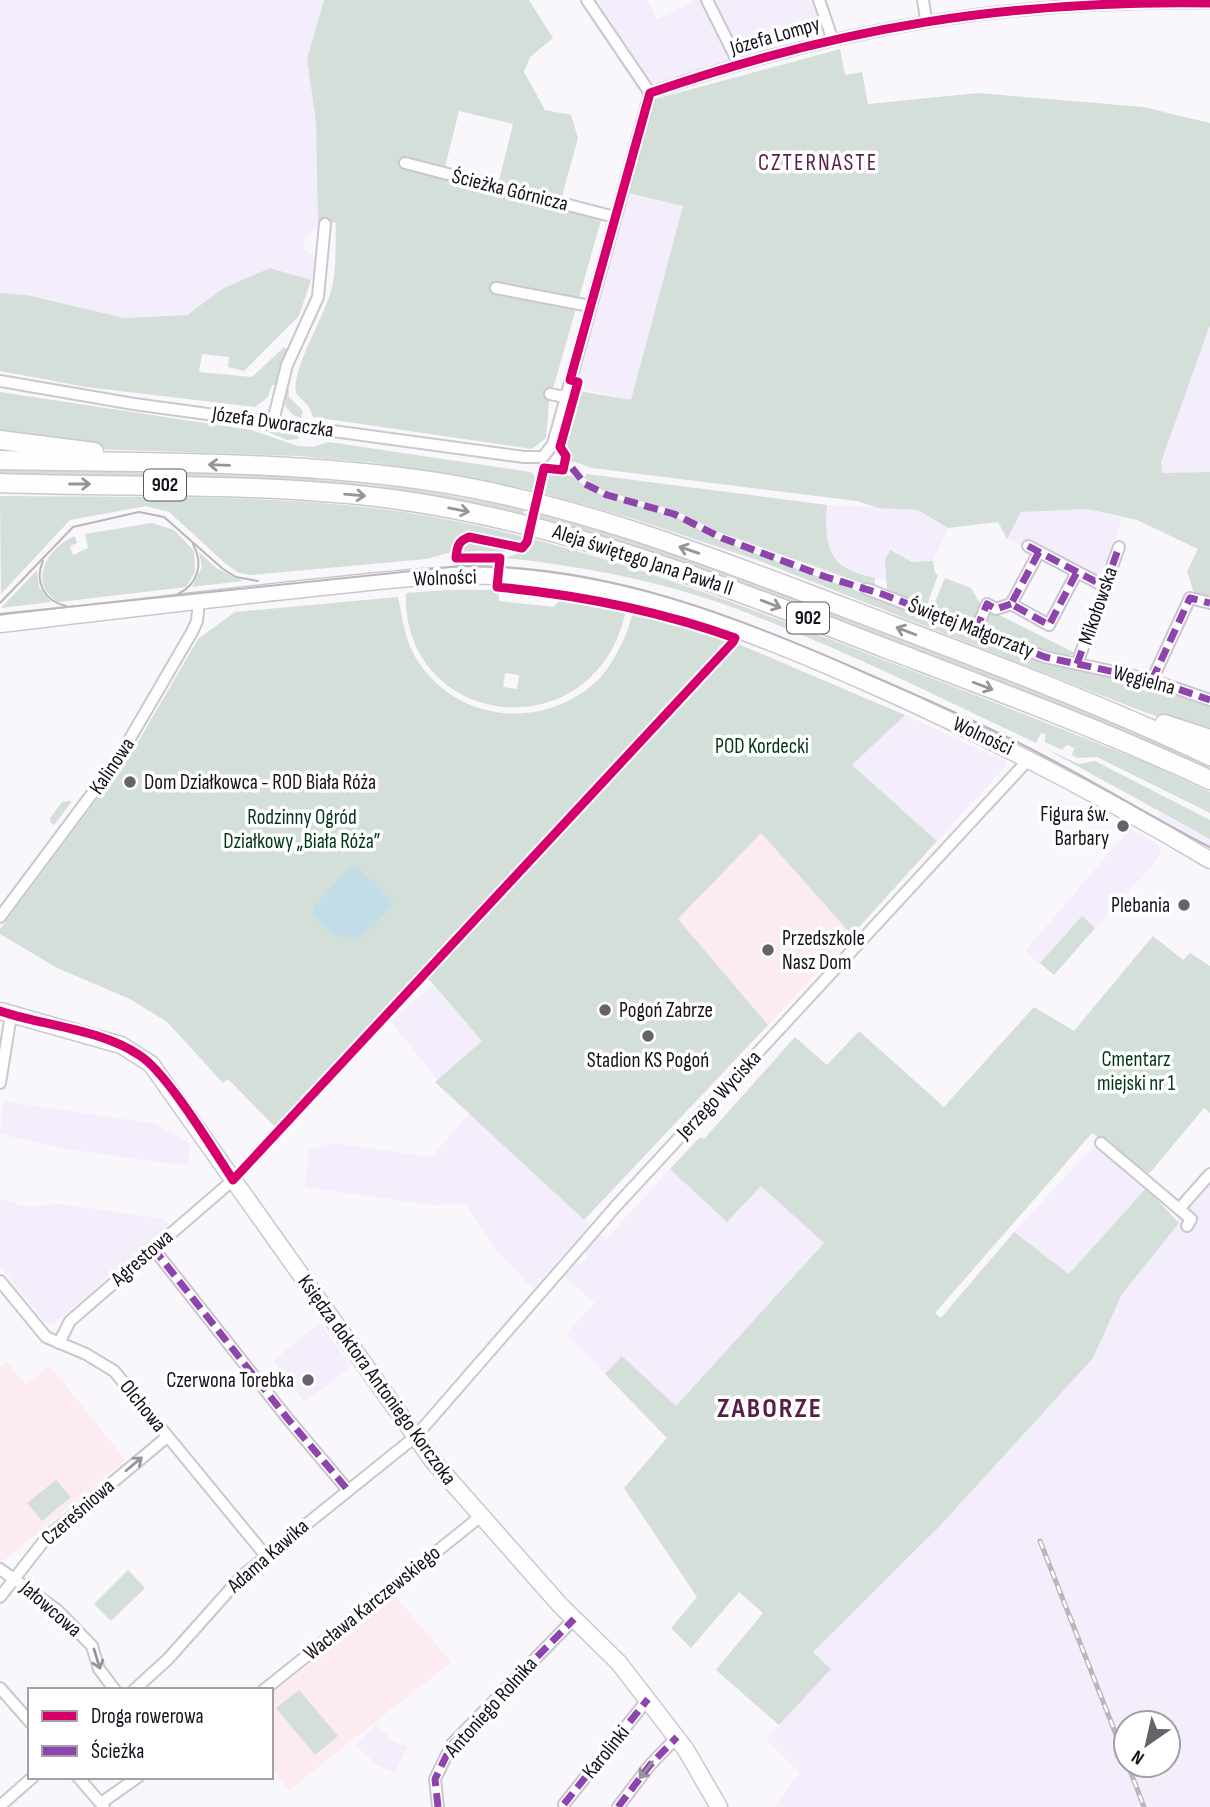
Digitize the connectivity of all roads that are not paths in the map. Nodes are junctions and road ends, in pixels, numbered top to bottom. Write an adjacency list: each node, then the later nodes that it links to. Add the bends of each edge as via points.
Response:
1 (587, 0): 11 (street)
2 (707, 0): 10 (street)
3 (819, 0): 9 (street)
4 (923, 0): 8 (street)
5 (1118, 1): 6 (street, Józefa Lompy); 7 (street, Józefa Lompy)
6 (1210, 2)
7 (1023, 3): 8 (street, Józefa Lompy)
8 (926, 19): 9 (street, Józefa Lompy)
9 (832, 38): 10 (street, Józefa Lompy)
10 (739, 64): 11 (street, Józefa Lompy)
11 (650, 93): 13 (street)
12 (405, 163): 13 (street, Ścieżka Górnicza)
13 (615, 217): 16 (street)
14 (324, 224): 20 (street, via 318,297 287,365)
15 (496, 288): 16 (street)
16 (590, 306): 19 (street)
17 (0, 382): 20 (street, Józefa Dworaczka)
18 (550, 394): 19 (street)
19 (565, 397): 20 (street, Józefa Dworaczka, via 547,456 524,457)
20 (273, 421)
21 (0, 440): 23 (main road)
22 (0, 460): 23 (main road, Aleja świętego Jana Pawła II / 902)
23 (156, 463): 38 (main road, Aleja świętego Jana Pawła II / 902, one-way to 23, via 722,561 547,506 381,475)
24 (4, 484): 43 (main road, Aleja świętego Jana Pawła II / 902, one-way to 43, via 329,493 446,508 549,529 732,589 1078,723)
25 (1028, 546): 27 (street)
26 (1119, 547): 29 (street, Mikołowska)
27 (1039, 552): 28 (street); 33 (street)
28 (1077, 572): 29 (street); 33 (street, via 1049,625)
29 (1104, 586): 36 (street, Mikołowska)
30 (867, 589): 35 (street, Świętej Małgorzaty)
31 (199, 601): 34 (street, Wolności); 42 (street, Wolności, via 460,575 599,590 659,602 774,642); 45 (street, Kalinowa, via 192,632 126,748)
32 (1210, 603): 37 (street, via 1190,598)
33 (1011, 604): 35 (street, via 996,609 987,604)
34 (0, 624)
35 (975, 630): 36 (street, Świętej Małgorzaty)
36 (1077, 664): 37 (street, Węgielna)
37 (1152, 680): 39 (street, Węgielna)
38 (1060, 691): 40 (main road); 41 (main road, Aleja świętego Jana Pawła II / 902)
39 (1210, 700)
40 (1210, 739)
41 (1210, 756)
42 (1029, 758): 44 (street, Wolności); 57 (street, Jerzego Wyciska, via 609,1213)
43 (1210, 780)
44 (1210, 860)
45 (0, 917)
46 (6, 1013): 47 (street); 50 (street, Księdza doktora Antoniego Korczoka, via 110,1042 139,1055 162,1077)
47 (0, 1083)
48 (1101, 1143): 51 (street)
49 (1210, 1174): 51 (street)
50 (233, 1181): 53 (street, Agrestowa); 57 (street, Księdza doktora Antoniego Korczoka)
51 (1179, 1209): 52 (street, via 1191,1219)
52 (1187, 1226)
53 (153, 1248): 55 (street, Agrestowa, via 70,1321); 58 (street)
54 (0, 1281): 55 (street, Olchowa, via 38,1330)
55 (59, 1343): 56 (street, Olchowa, via 114,1371)
56 (167, 1437): 60 (street, Olchowa); 62 (street, Czereśniowa, one-way to 56, via 47,1537)
57 (415, 1437): 58 (street, Adama Kawika); 59 (street, Księdza doktora Antoniego Korczoka)
58 (347, 1489): 60 (street, Adama Kawika)
59 (481, 1516): 64 (street, Księdza doktora Antoniego Korczoka); 68 (street, Wacława Karczewskiego)
60 (266, 1556): 67 (street, Adama Kawika)
61 (0, 1569): 62 (street, Jałowcowa)
62 (15, 1578): 63 (street, Czereśniowa); 66 (street, Jałowcowa, one-way to 66, via 57,1610 92,1646 99,1669)
63 (0, 1597)
64 (574, 1619): 69 (street, Księdza doktora Antoniego Korczoka, via 616,1659); 78 (street, Antoniego Rolnika, via 452,1744 435,1779)
65 (0, 1688): 70 (street)
66 (114, 1688)
67 (136, 1688)
68 (266, 1688)
69 (648, 1699): 71 (street, Księdza doktora Antoniego Korczoka); 75 (street, Karolinki)
70 (28, 1720)
71 (677, 1737): 79 (street, one-way to 79); 80 (street, Księdza doktora Antoniego Korczoka)
72 (31, 1779): 77 (street)
73 (80, 1779): 76 (street)
74 (136, 1779): 76 (street)
75 (564, 1804)
76 (103, 1805)
77 (0, 1806)
78 (438, 1807)
79 (618, 1807)
80 (719, 1807)

